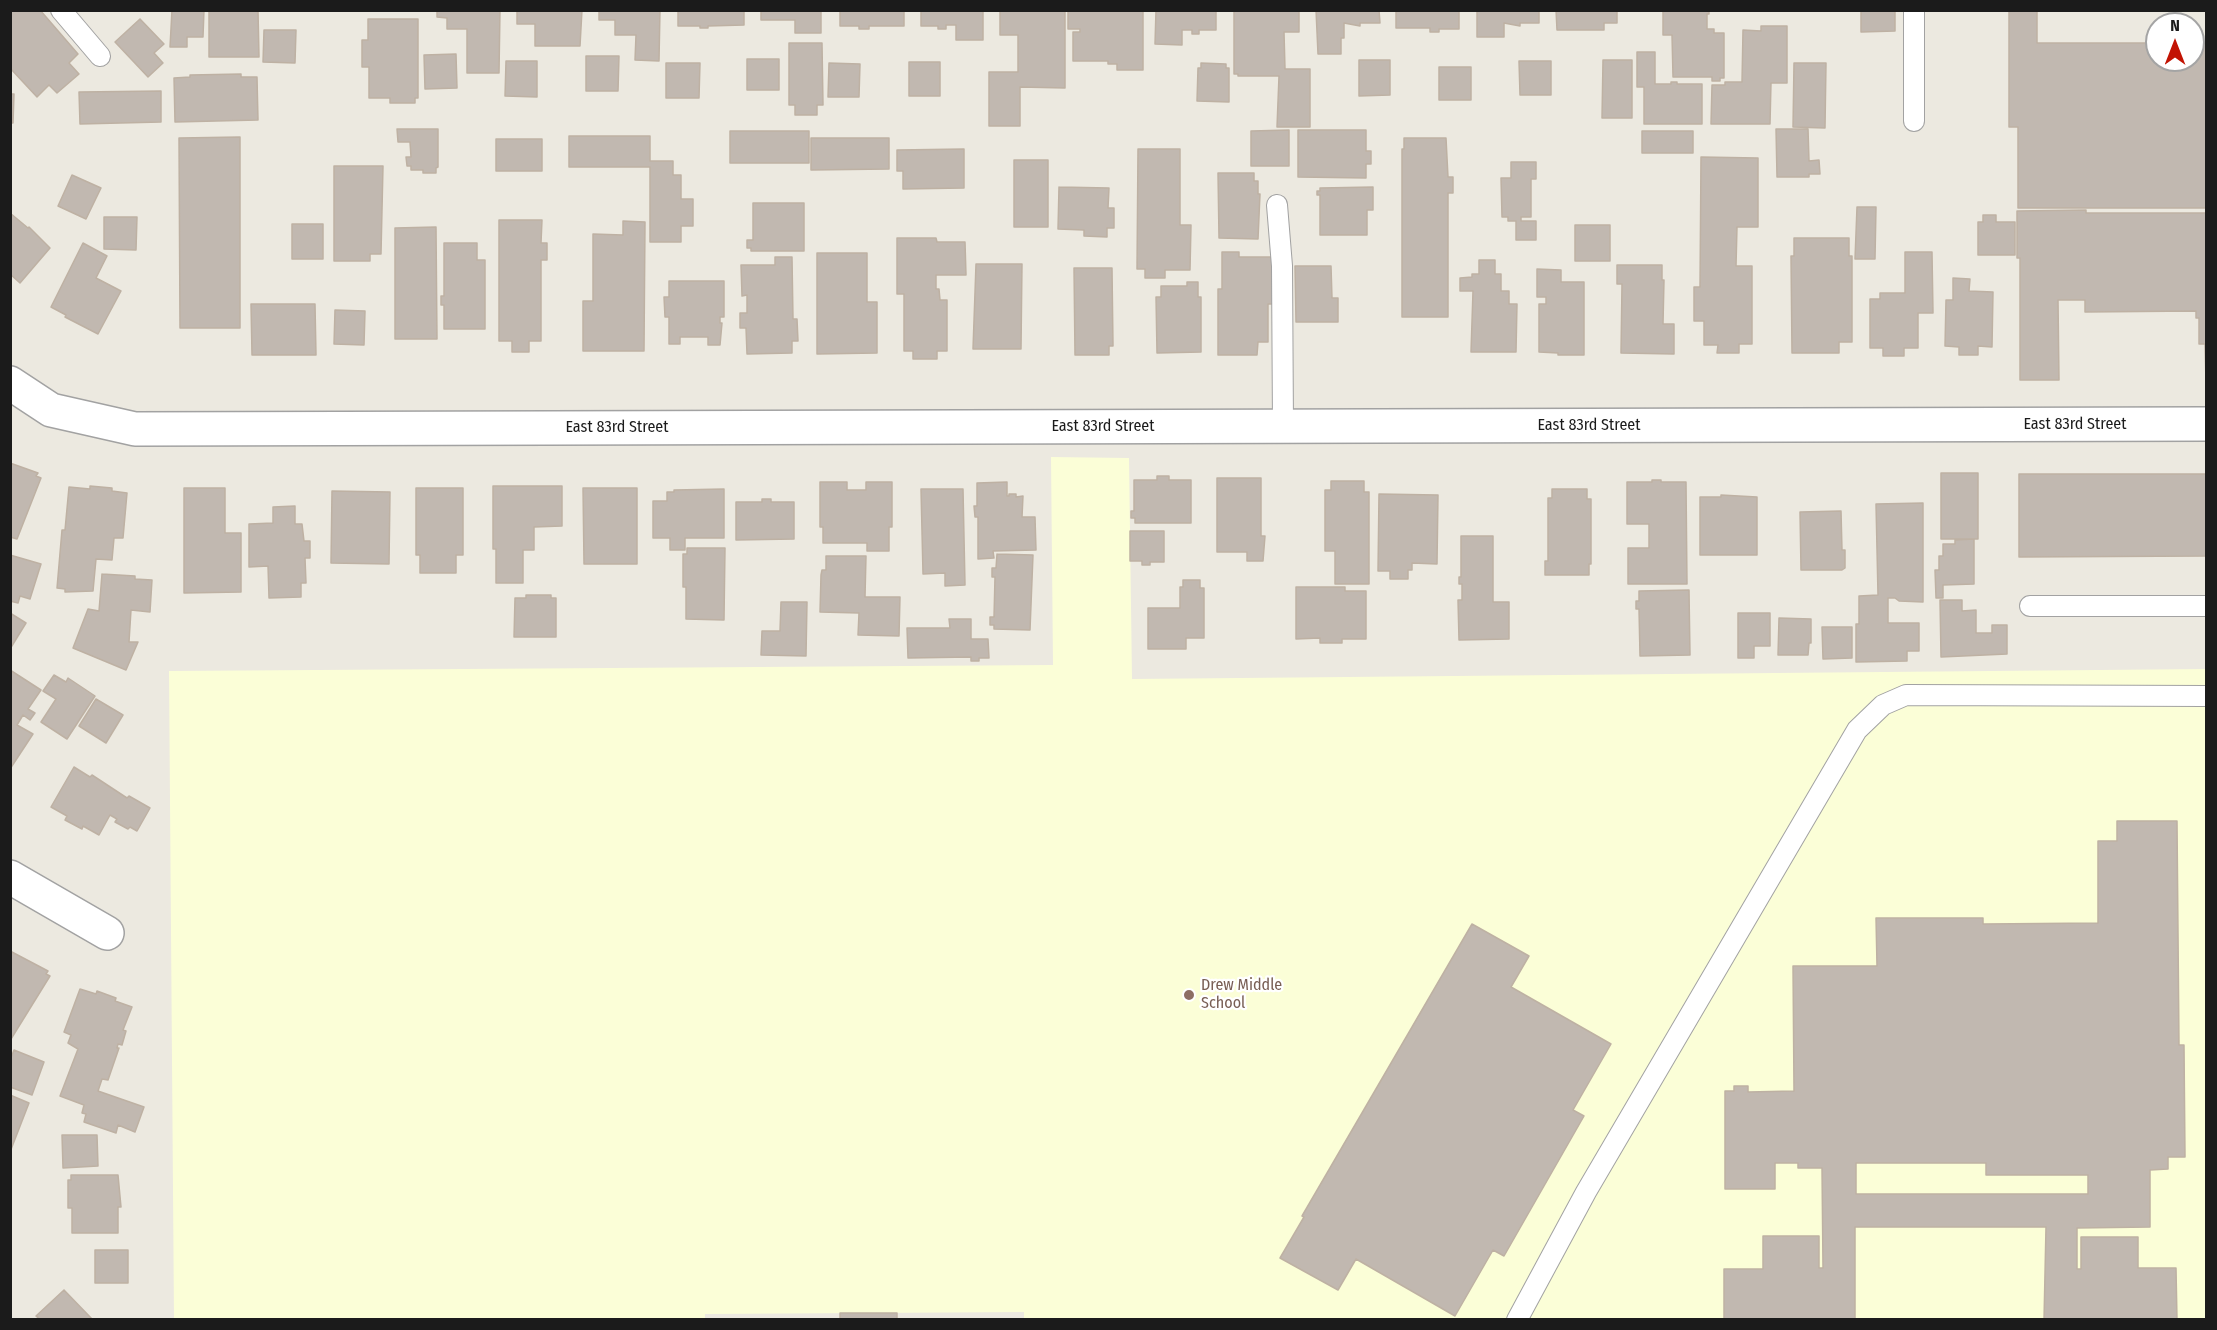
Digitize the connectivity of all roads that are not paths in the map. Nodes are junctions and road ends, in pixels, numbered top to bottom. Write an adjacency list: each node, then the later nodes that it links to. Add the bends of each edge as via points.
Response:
1 (61, 10): 3 (lane)
2 (1914, 10): 4 (lane)
3 (100, 56)
4 (1914, 121)
5 (1277, 206): 8 (lane, via 1282,266)
6 (10, 383): 8 (street, East 83rd Street, via 51,410 135,429)
7 (2206, 424): 8 (street, East 83rd Street)
8 (1283, 427)
9 (2030, 606): 10 (lane)
10 (2206, 606)
11 (2206, 696): 14 (lane, via 1906,695 1883,705 1857,730 1586,1192)
12 (10, 877): 13 (street)
13 (107, 933)
14 (1517, 1320)

